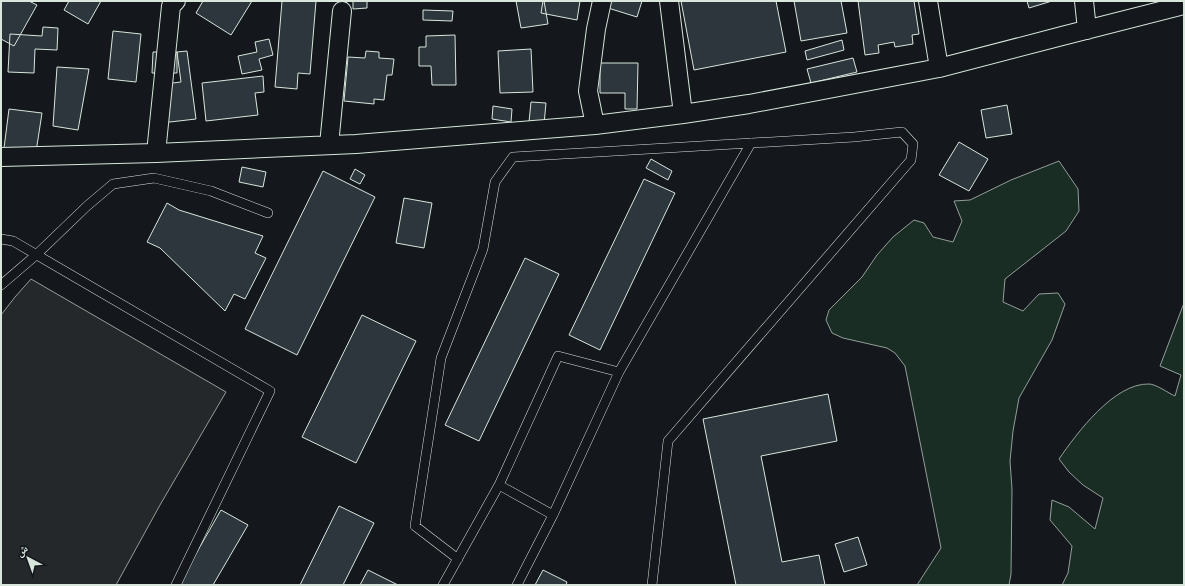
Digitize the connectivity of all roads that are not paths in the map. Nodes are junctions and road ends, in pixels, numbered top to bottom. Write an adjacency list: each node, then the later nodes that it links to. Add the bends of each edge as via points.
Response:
1 (602, 1): 11 (street, via 588,91)
2 (669, 1): 10 (street)
3 (928, 1): 9 (street)
4 (1084, 1): 8 (street)
5 (170, 3): 14 (street)
6 (1184, 5): 8 (street)
7 (342, 11): 13 (street)
8 (1086, 30): 9 (street)
9 (938, 68): 10 (street)
10 (683, 114): 11 (street)
11 (595, 125): 13 (street)
12 (751, 143): 20 (lane); 23 (lane, via 513,157 495,182 483,249 441,358 415,526); 27 (lane, via 902,132 913,144 911,160 668,441)
13 (329, 145): 14 (street)
14 (156, 154): 15 (street)
15 (1, 157)
16 (268, 213): 18 (lane, via 210,191 154,178 113,184)
17 (1, 239): 18 (lane, via 13,241)
18 (36, 255): 19 (lane); 24 (lane, via 270,390)
19 (1, 284)
20 (620, 372): 21 (lane, via 558,356); 22 (lane)
21 (499, 485): 22 (lane); 23 (lane)
22 (553, 514): 26 (lane)
23 (458, 559): 25 (lane)
24 (176, 585)
25 (443, 585)
26 (517, 585)
27 (652, 585)

